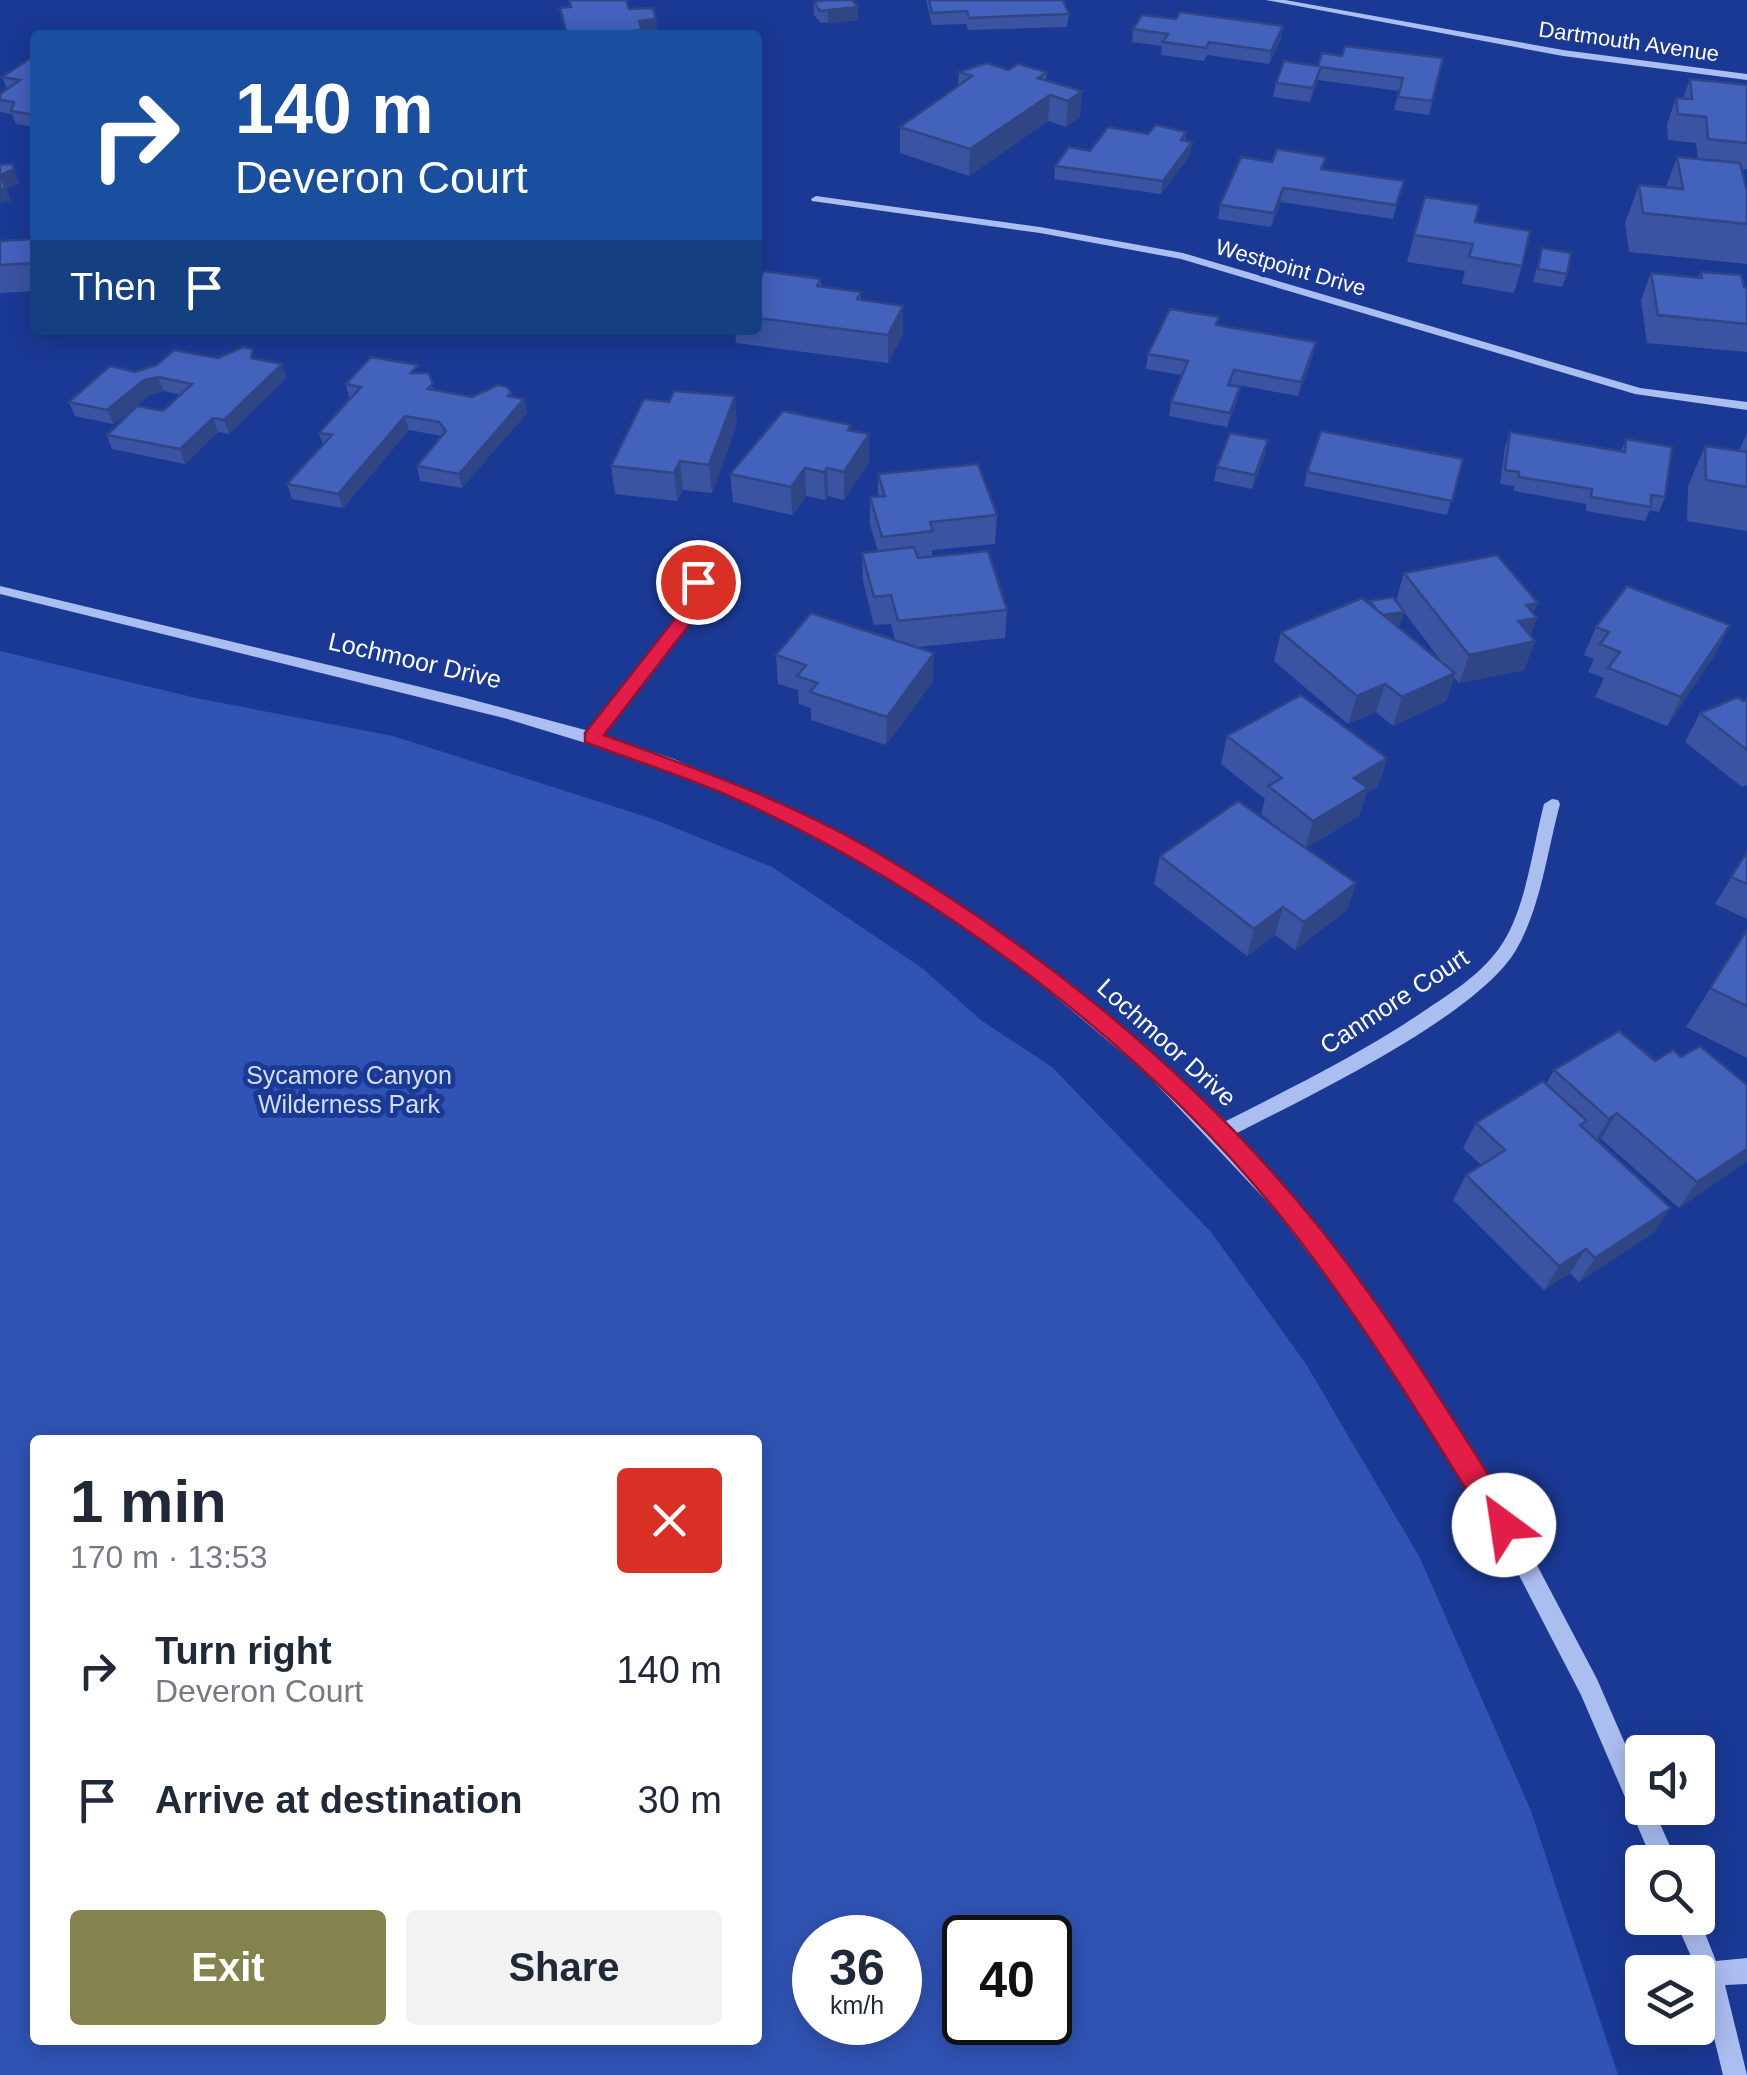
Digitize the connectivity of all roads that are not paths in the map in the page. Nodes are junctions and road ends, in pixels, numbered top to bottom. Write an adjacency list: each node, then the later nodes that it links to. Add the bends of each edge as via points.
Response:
1 (1270, 0): 2 (street, Dartmouth Avenue, via 1563,53)
2 (1747, 77)
3 (816, 200): 4 (street, Westpoint Drive, via 1183,256 1639,391)
4 (1747, 406)
5 (698, 582): 7 (street, via 690,612)
6 (0, 590): 7 (street, Lochmoor Drive)
7 (592, 738): 9 (street, Lochmoor Drive, via 763,804 926,893 1076,1000)
8 (1552, 804): 9 (street, Canmore Court, via 1506,953 1406,1028)
9 (1221, 1132): 10 (street, Lochmoor Drive, via 1305,1228 1446,1426 1581,1671)
10 (1658, 1845)
11 (1747, 1972): 12 (street)
12 (1715, 1974)
13 (1715, 1996): 14 (street)
14 (1736, 2075)

